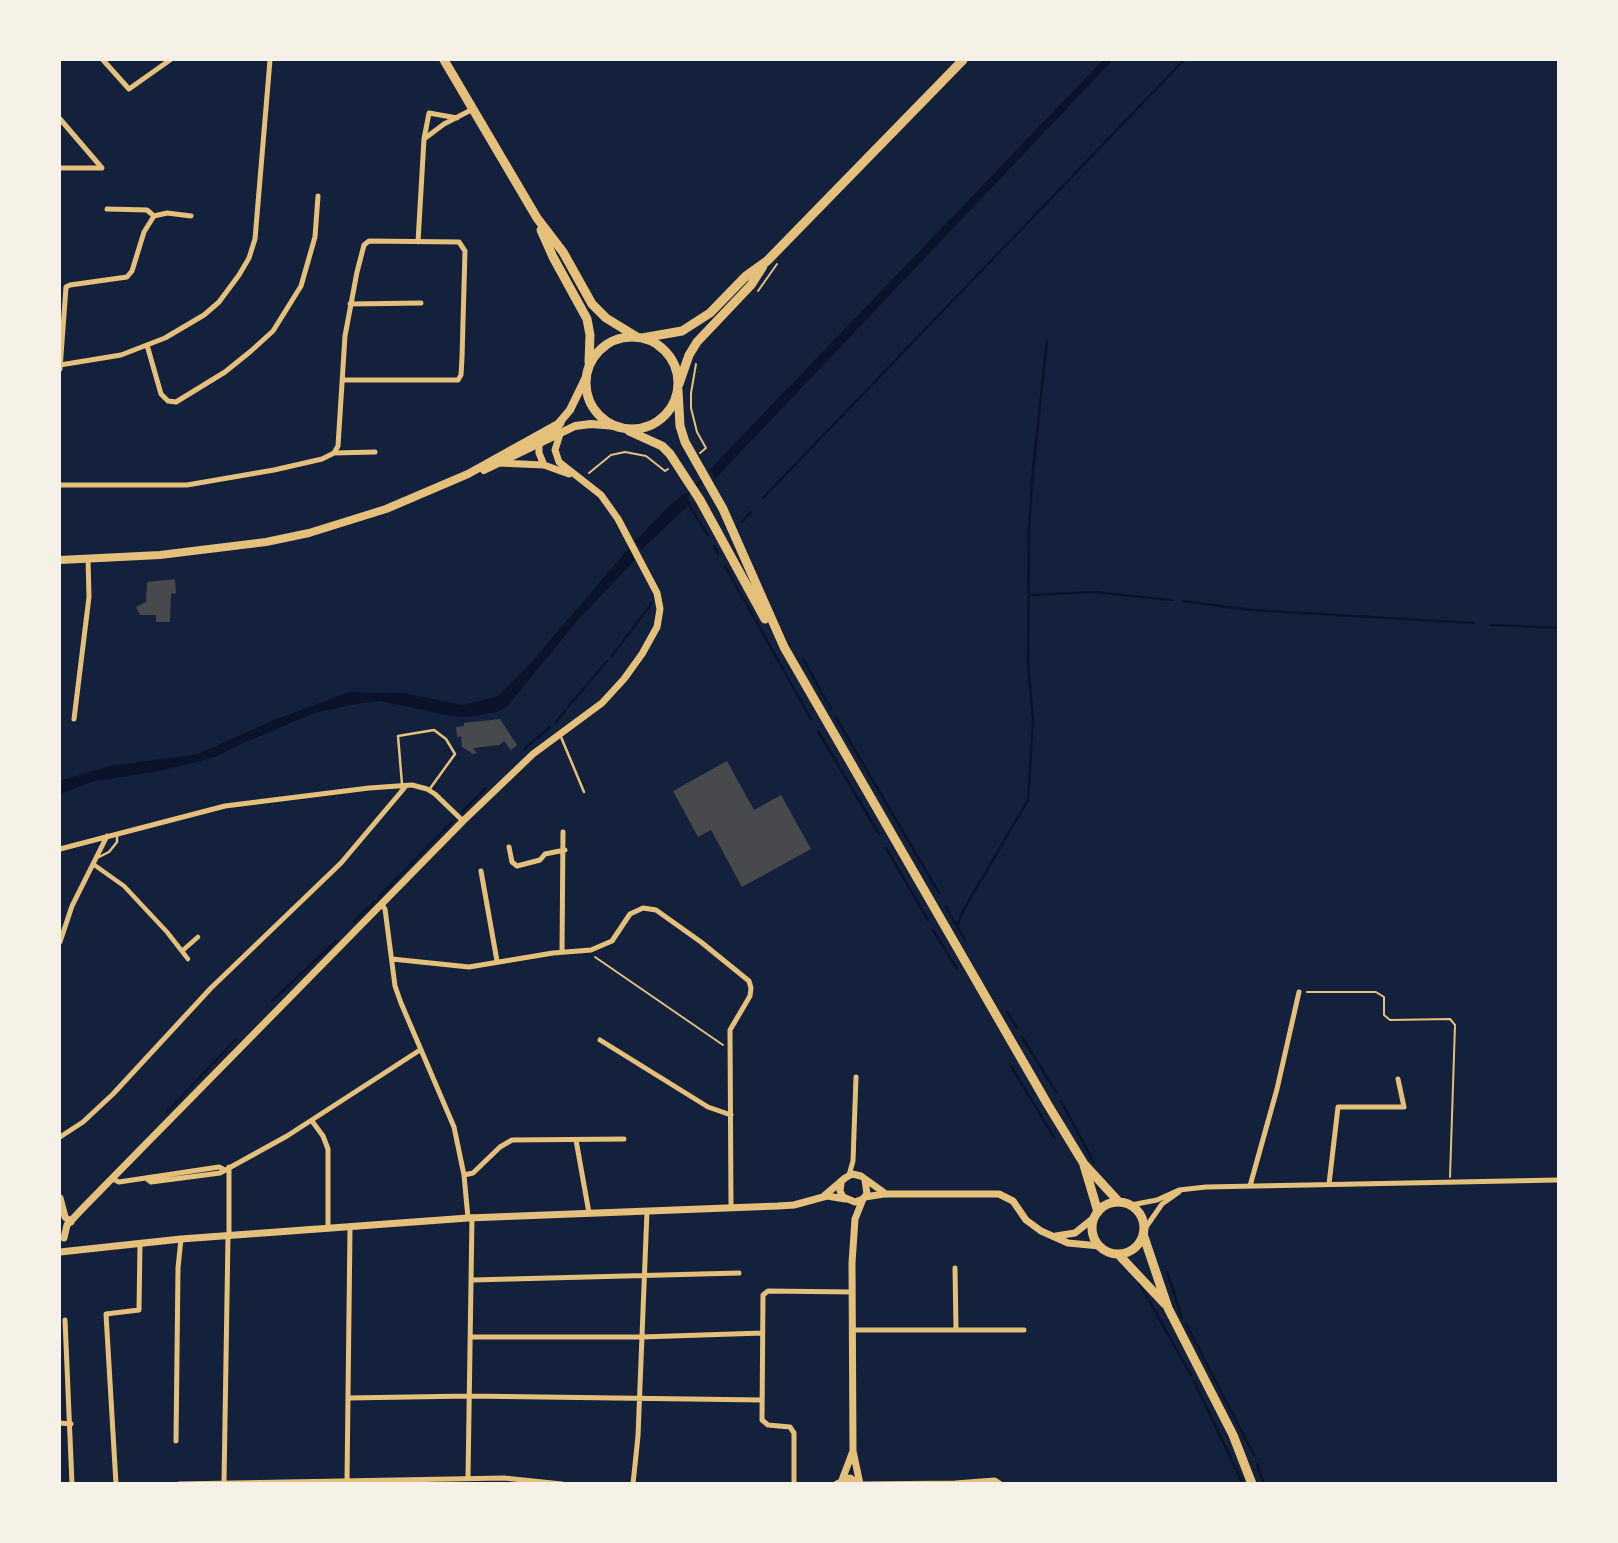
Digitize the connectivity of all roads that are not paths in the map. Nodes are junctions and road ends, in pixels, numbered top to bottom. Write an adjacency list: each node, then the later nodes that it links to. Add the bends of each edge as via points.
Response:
1 (103, 60): 2 (street, via 130,89)
2 (170, 60)
3 (270, 60): 21 (street, via 258,215 249,258 204,315)
4 (444, 60): 6 (main road)
5 (963, 60): 17 (main road)
6 (473, 108): 7 (street); 15 (main road)
7 (457, 118): 9 (street); 9 (street, via 429,113)
8 (60, 119): 10 (street, via 102,168)
9 (424, 139): 16 (street)
10 (60, 167)
11 (318, 196): 21 (street, via 315,237 301,285 273,331 251,351 176,402 161,394)
12 (107, 209): 13 (street, via 148,210)
13 (154, 216): 14 (street, via 167,212); 22 (street, via 130,275 66,288)
14 (191, 216)
15 (537, 218): 20 (main road, via 563,252 592,304); 23 (main road, via 587,319)
16 (418, 242): 19 (street, via 369,241 364,245); 25 (street, via 459,242 465,251 461,375 453,381)
17 (767, 261): 20 (main road, via 694,325 676,333); 26 (main road, via 751,285 697,341)
18 (421, 303): 19 (street)
19 (350, 304): 25 (street)
20 (639, 338): 23 (main road, via 613,341); 26 (main road, via 657,344 669,355)
21 (147, 345): 22 (street, via 121,355)
22 (60, 366)
23 (589, 367): 24 (main road)
24 (586, 377): 27 (main road); 28 (main road, via 594,409)
25 (343, 380): 32 (street)
26 (678, 388): 28 (main road, via 671,408 657,422 639,429); 40 (main road, via 682,434 723,509)
27 (565, 416): 30 (street); 35 (main road)
28 (618, 427): 29 (main road, via 581,425); 40 (main road, via 662,446 687,477)
29 (560, 434): 30 (main road); 36 (street, via 557,458)
30 (539, 444): 33 (main road); 34 (street)
31 (375, 452): 32 (street)
32 (334, 453): 37 (street, via 274,470 187,485)
33 (498, 463): 34 (street); 35 (main road)
34 (544, 465): 36 (street)
35 (468, 474): 38 (main road, via 386,509 291,537 221,549)
36 (576, 476): 42 (street, via 601,495 630,541 653,582 659,618 652,636 612,694)
37 (60, 485)
38 (88, 558): 39 (main road); 41 (street, via 89,597)
39 (60, 559)
40 (780, 640): 74 (main road)
41 (74, 719)
42 (560, 733): 45 (lane); 46 (street)
43 (404, 786): 44 (street); 44 (lane, via 398,736 434,730 455,754); 48 (street, via 225,806); 70 (street, via 341,863 211,988 113,1094)
44 (429, 790): 46 (street)
45 (584, 792)
46 (463, 821): 55 (street)
47 (563, 832): 52 (street)
48 (117, 834): 49 (street); 53 (lane, via 109,852)
49 (107, 836): 51 (street); 53 (street)
50 (509, 847): 52 (street, via 517,866)
51 (60, 849)
52 (565, 850): 59 (street)
53 (94, 860): 57 (street); 58 (street)
54 (481, 871): 62 (street)
55 (382, 905): 61 (street); 79 (street)
56 (198, 937): 58 (street)
57 (60, 942)
58 (182, 951): 60 (street)
59 (562, 951): 62 (street); 68 (street, via 584,951 612,942 630,914 650,908 749,981 750,996 730,1030)
60 (188, 959)
61 (392, 959): 62 (street, via 469,967); 65 (street, via 398,995)
62 (498, 961)
63 (1299, 992): 82 (street)
64 (600, 1040): 68 (street, via 708,1107)
65 (420, 1050): 69 (street); 76 (street, via 450,1116)
66 (856, 1077): 73 (street)
67 (1398, 1079): 81 (street, via 1404,1107 1338,1107)
68 (731, 1115): 91 (street)
69 (312, 1121): 75 (street); 99 (street, via 328,1149)
70 (60, 1137)
71 (624, 1139): 72 (street)
72 (576, 1140): 76 (street, via 512,1140 473,1173); 93 (street)
73 (853, 1161): 77 (street); 78 (street)
74 (1084, 1164): 89 (main road); 94 (main road)
75 (226, 1168): 79 (street); 102 (street)
76 (464, 1175): 95 (street)
77 (862, 1177): 78 (street); 84 (street); 87 (street, via 868,1186)
78 (845, 1178): 85 (street); 88 (street, via 840,1191)
79 (113, 1179): 97 (street)
80 (1559, 1180): 81 (street)
81 (1329, 1184): 82 (street)
82 (1250, 1186): 83 (street)
83 (1185, 1189): 90 (street); 101 (street, via 1162,1203)
84 (887, 1194): 87 (street); 103 (street, via 999,1194 1013,1201 1033,1226)
85 (824, 1196): 88 (street); 91 (street, via 788,1206)
86 (60, 1198): 97 (street)
87 (864, 1198): 88 (street); 96 (street)
88 (847, 1200): 96 (street)
89 (1119, 1202): 90 (main road); 94 (main road)
90 (1131, 1205): 101 (main road, via 1141,1216)
91 (731, 1207): 92 (street)
92 (647, 1211): 93 (street); 113 (street)
93 (589, 1213): 95 (street)
94 (1096, 1214): 103 (street, via 1075,1233); 107 (main road, via 1093,1235)
95 (470, 1218): 98 (street); 114 (street)
96 (855, 1219): 115 (street)
97 (71, 1222): 100 (street); 104 (street)
98 (350, 1228): 99 (street); 125 (street)
99 (328, 1229): 102 (street)
100 (60, 1230)
101 (1144, 1232): 110 (main road, via 1134,1249); 116 (main road)
102 (229, 1236): 105 (street); 139 (street)
103 (1055, 1237): 107 (street)
104 (63, 1238): 108 (street); 109 (street, via 66,1247)
105 (181, 1240): 106 (street); 130 (street)
106 (140, 1243): 108 (street); 137 (street, via 139,1310 106,1314)
107 (1100, 1246): 110 (main road)
108 (82, 1248): 109 (street)
109 (60, 1252)
110 (1118, 1254): 116 (main road)
111 (955, 1268): 118 (street)
112 (739, 1273): 113 (street)
113 (645, 1276): 114 (street); 123 (street)
114 (472, 1280): 122 (street)
115 (852, 1292): 119 (street); 121 (street, via 768,1291)
116 (1168, 1308): 146 (main road)
117 (65, 1320): 129 (street)
118 (956, 1329): 119 (street); 120 (street)
119 (854, 1330): 131 (street)
120 (1024, 1331)
121 (762, 1333): 123 (street); 127 (street)
122 (471, 1337): 123 (street); 124 (street)
123 (642, 1337): 126 (street)
124 (469, 1396): 125 (street); 126 (street); 132 (street)
125 (348, 1398): 133 (street)
126 (640, 1398): 127 (street); 141 (street)
127 (762, 1400): 142 (street, via 764,1424 784,1425 794,1433)
128 (60, 1423): 129 (street)
129 (71, 1424): 136 (street)
130 (176, 1441)
131 (853, 1451): 135 (street); 143 (street)
132 (468, 1478): 134 (street); 140 (street)
133 (347, 1481): 134 (street); 139 (street)
134 (413, 1482)
135 (839, 1482): 143 (street, via 849,1478)
136 (72, 1483)
137 (116, 1483)
138 (178, 1483): 139 (street)
139 (224, 1483)
140 (562, 1483)
141 (633, 1483)
142 (794, 1483)
143 (864, 1483): 144 (street)
144 (955, 1483): 145 (street)
145 (1001, 1483)
146 (1252, 1483)

